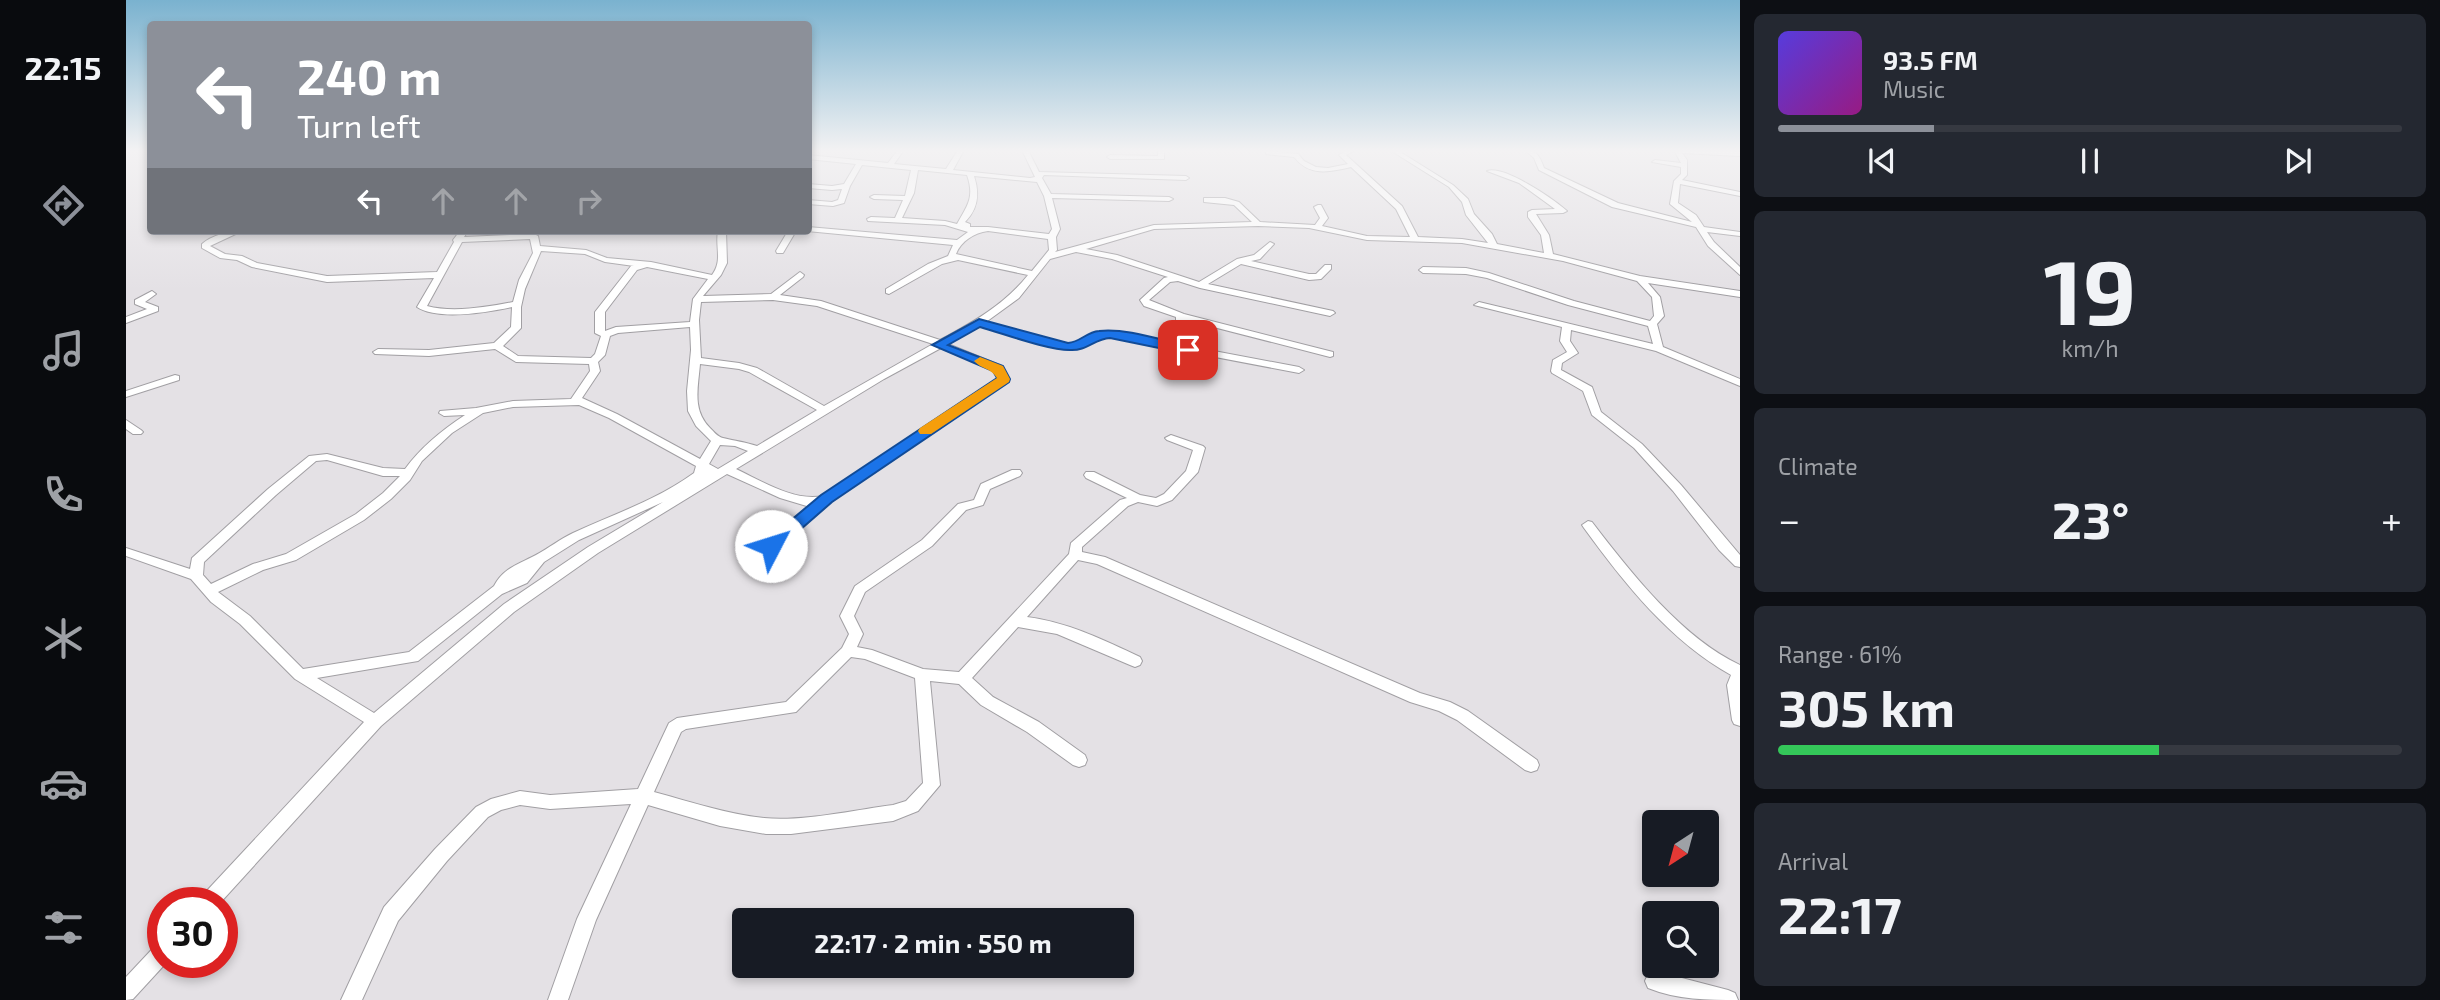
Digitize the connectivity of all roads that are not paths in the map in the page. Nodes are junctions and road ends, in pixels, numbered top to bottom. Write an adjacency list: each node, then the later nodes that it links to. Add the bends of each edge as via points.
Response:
1 (1048, 196): 28 (street, via 1056,229)
2 (842, 197): 14 (street, via 833,204)
3 (874, 197): 11 (street)
4 (974, 197): 22 (street, via 967,218 960,223)
5 (1075, 197): 12 (street)
6 (1387, 197): 29 (street, via 1399,208)
7 (1461, 197): 33 (street)
8 (1542, 197): 37 (street, via 1563,211 1532,212 1545,235)
9 (1596, 197): 20 (street)
10 (1675, 197): 20 (street, via 1674,204)
11 (907, 198): 17 (street)
12 (1169, 199)
13 (1207, 200): 18 (street, via 1241,204)
14 (812, 202)
15 (1318, 207): 19 (street, via 1324,218)
16 (871, 219): 17 (street)
17 (897, 221): 22 (street)
18 (1258, 224): 19 (street); 35 (street, via 1154,227)
19 (1318, 227): 29 (street, via 1367,238)
20 (1702, 228): 23 (street); 44 (street, via 1711,244)
21 (812, 229): 31 (street)
22 (976, 230): 28 (street); 31 (street)
23 (1740, 234)
24 (227, 235): 46 (street, via 205,246 255,265 327,279)
25 (461, 235): 30 (street)
26 (720, 235): 49 (street, via 724,260)
27 (790, 235): 36 (street)
28 (1052, 237): 39 (street, via 1053,250)
29 (1415, 239): 33 (street)
30 (457, 240): 34 (street, via 534,236); 46 (street)
31 (959, 243): 38 (street)
32 (1270, 244): 40 (street, via 1257,257)
33 (1494, 246): 37 (street)
34 (536, 248): 41 (street); 57 (street)
35 (1073, 249): 39 (street); 48 (street, via 1114,257)
36 (780, 251)
37 (1549, 256): 50 (street)
38 (950, 257): 45 (street); 52 (street)
39 (1045, 258): 45 (street)
40 (1240, 261): 42 (street, via 1309,277 1318,277); 51 (street)
41 (651, 265): 49 (street); 67 (street, via 634,268 600,312 600,333)
42 (1328, 267)
43 (1423, 270): 64 (street, via 1489,276)
44 (1740, 272)
45 (1034, 274): 62 (street, via 1016,296)
46 (438, 275): 57 (street, via 422,307 427,311)
47 (800, 275): 55 (street)
48 (1167, 277): 51 (street); 60 (street, via 1144,300)
49 (714, 278): 56 (street)
50 (1640, 279): 54 (street); 64 (street, via 1656,297 1659,316)
51 (1200, 285): 59 (street)
52 (889, 291)
53 (152, 294): 61 (street, via 138,302 155,309)
54 (1740, 294)
55 (773, 297): 56 (street); 68 (street, via 818,303)
56 (697, 299): 63 (street)
57 (515, 304): 69 (street, via 516,328)
58 (1479, 305): 66 (street)
59 (1330, 313)
60 (1181, 316): 70 (street); 73 (street)
61 (131, 318): 65 (street)
62 (979, 323): 68 (street); 70 (street, via 1068,347 1082,346 1094,335 1110,334)
63 (694, 324): 67 (street, via 624,328); 74 (street)
64 (1652, 324): 71 (street)
65 (126, 326)
66 (1567, 327): 71 (street); 100 (street, via 1565,341 1573,353 1557,362 1556,371 1588,389 1596,413 1638,446)
67 (606, 334): 75 (street, via 600,355)
68 (938, 345): 82 (street); 96 (street, via 998,368 1004,379)
69 (497, 346): 72 (street, via 429,353); 75 (street, via 516,359)
70 (1171, 346): 76 (street)
71 (1659, 349): 78 (street)
72 (378, 352)
73 (1330, 354)
74 (696, 359): 82 (street, via 743,366); 87 (street, via 694,413)
75 (593, 361): 80 (street, via 595,371 577,393)
76 (1299, 370)
77 (175, 378): 79 (street)
78 (1740, 383)
79 (126, 394)
80 (580, 402): 81 (street); 89 (street)
81 (480, 410): 83 (street); 91 (street, via 448,430)
82 (824, 410): 88 (street)
83 (444, 413)
84 (126, 423): 85 (street)
85 (137, 432)
86 (1171, 438): 95 (street, via 1199,448 1192,472 1168,497 1157,502)
87 (717, 441): 88 (street); 89 (street)
88 (758, 451): 90 (street)
89 (702, 465): 90 (street); 94 (street, via 700,475)
90 (724, 472): 94 (street); 96 (street, via 809,503)
91 (407, 473): 104 (street, via 313,458 197,561); 105 (street, via 387,496 332,536)
92 (1016, 473): 107 (street, via 985,486 979,502 962,507 928,543 860,589 847,615 856,634)
93 (1090, 475): 95 (street)
94 (677, 496): 110 (street, via 574,537 413,657); 114 (street, via 509,608)
95 (1137, 498): 102 (street, via 1088,532 1076,546)
96 (827, 499): 99 (street)
97 (1588, 525): 109 (street, via 1615,564 1665,615 1710,656)
98 (1740, 545): 100 (street)
99 (771, 546)
100 (1724, 547): 103 (street)
101 (127, 552): 104 (street)
102 (1075, 555): 106 (street); 116 (street, via 1100,560 1415,698 1450,708)
103 (1740, 563)
104 (196, 576): 105 (street)
105 (208, 591): 110 (street, via 245,620)
106 (1022, 617): 108 (street); 112 (street)
107 (848, 651): 111 (street); 117 (street, via 790,708 675,727)
108 (1135, 661)
109 (1739, 672): 113 (street, via 1735,685)
110 (300, 675): 114 (street)
111 (922, 675): 112 (street); 117 (street, via 933,785 912,806 893,813 766,826)
112 (963, 678): 115 (street, via 987,701)
113 (1740, 720)
114 (375, 721): 118 (street)
115 (1079, 760)
116 (1531, 765)
117 (643, 796): 122 (street, via 550,802 520,798 482,812 391,914); 123 (street, via 587,919)
118 (223, 887)
119 (147, 969): 121 (street)
120 (1655, 981): 124 (street)
121 (126, 992)
122 (351, 1000)
123 (558, 1000)
124 (1728, 1000)

